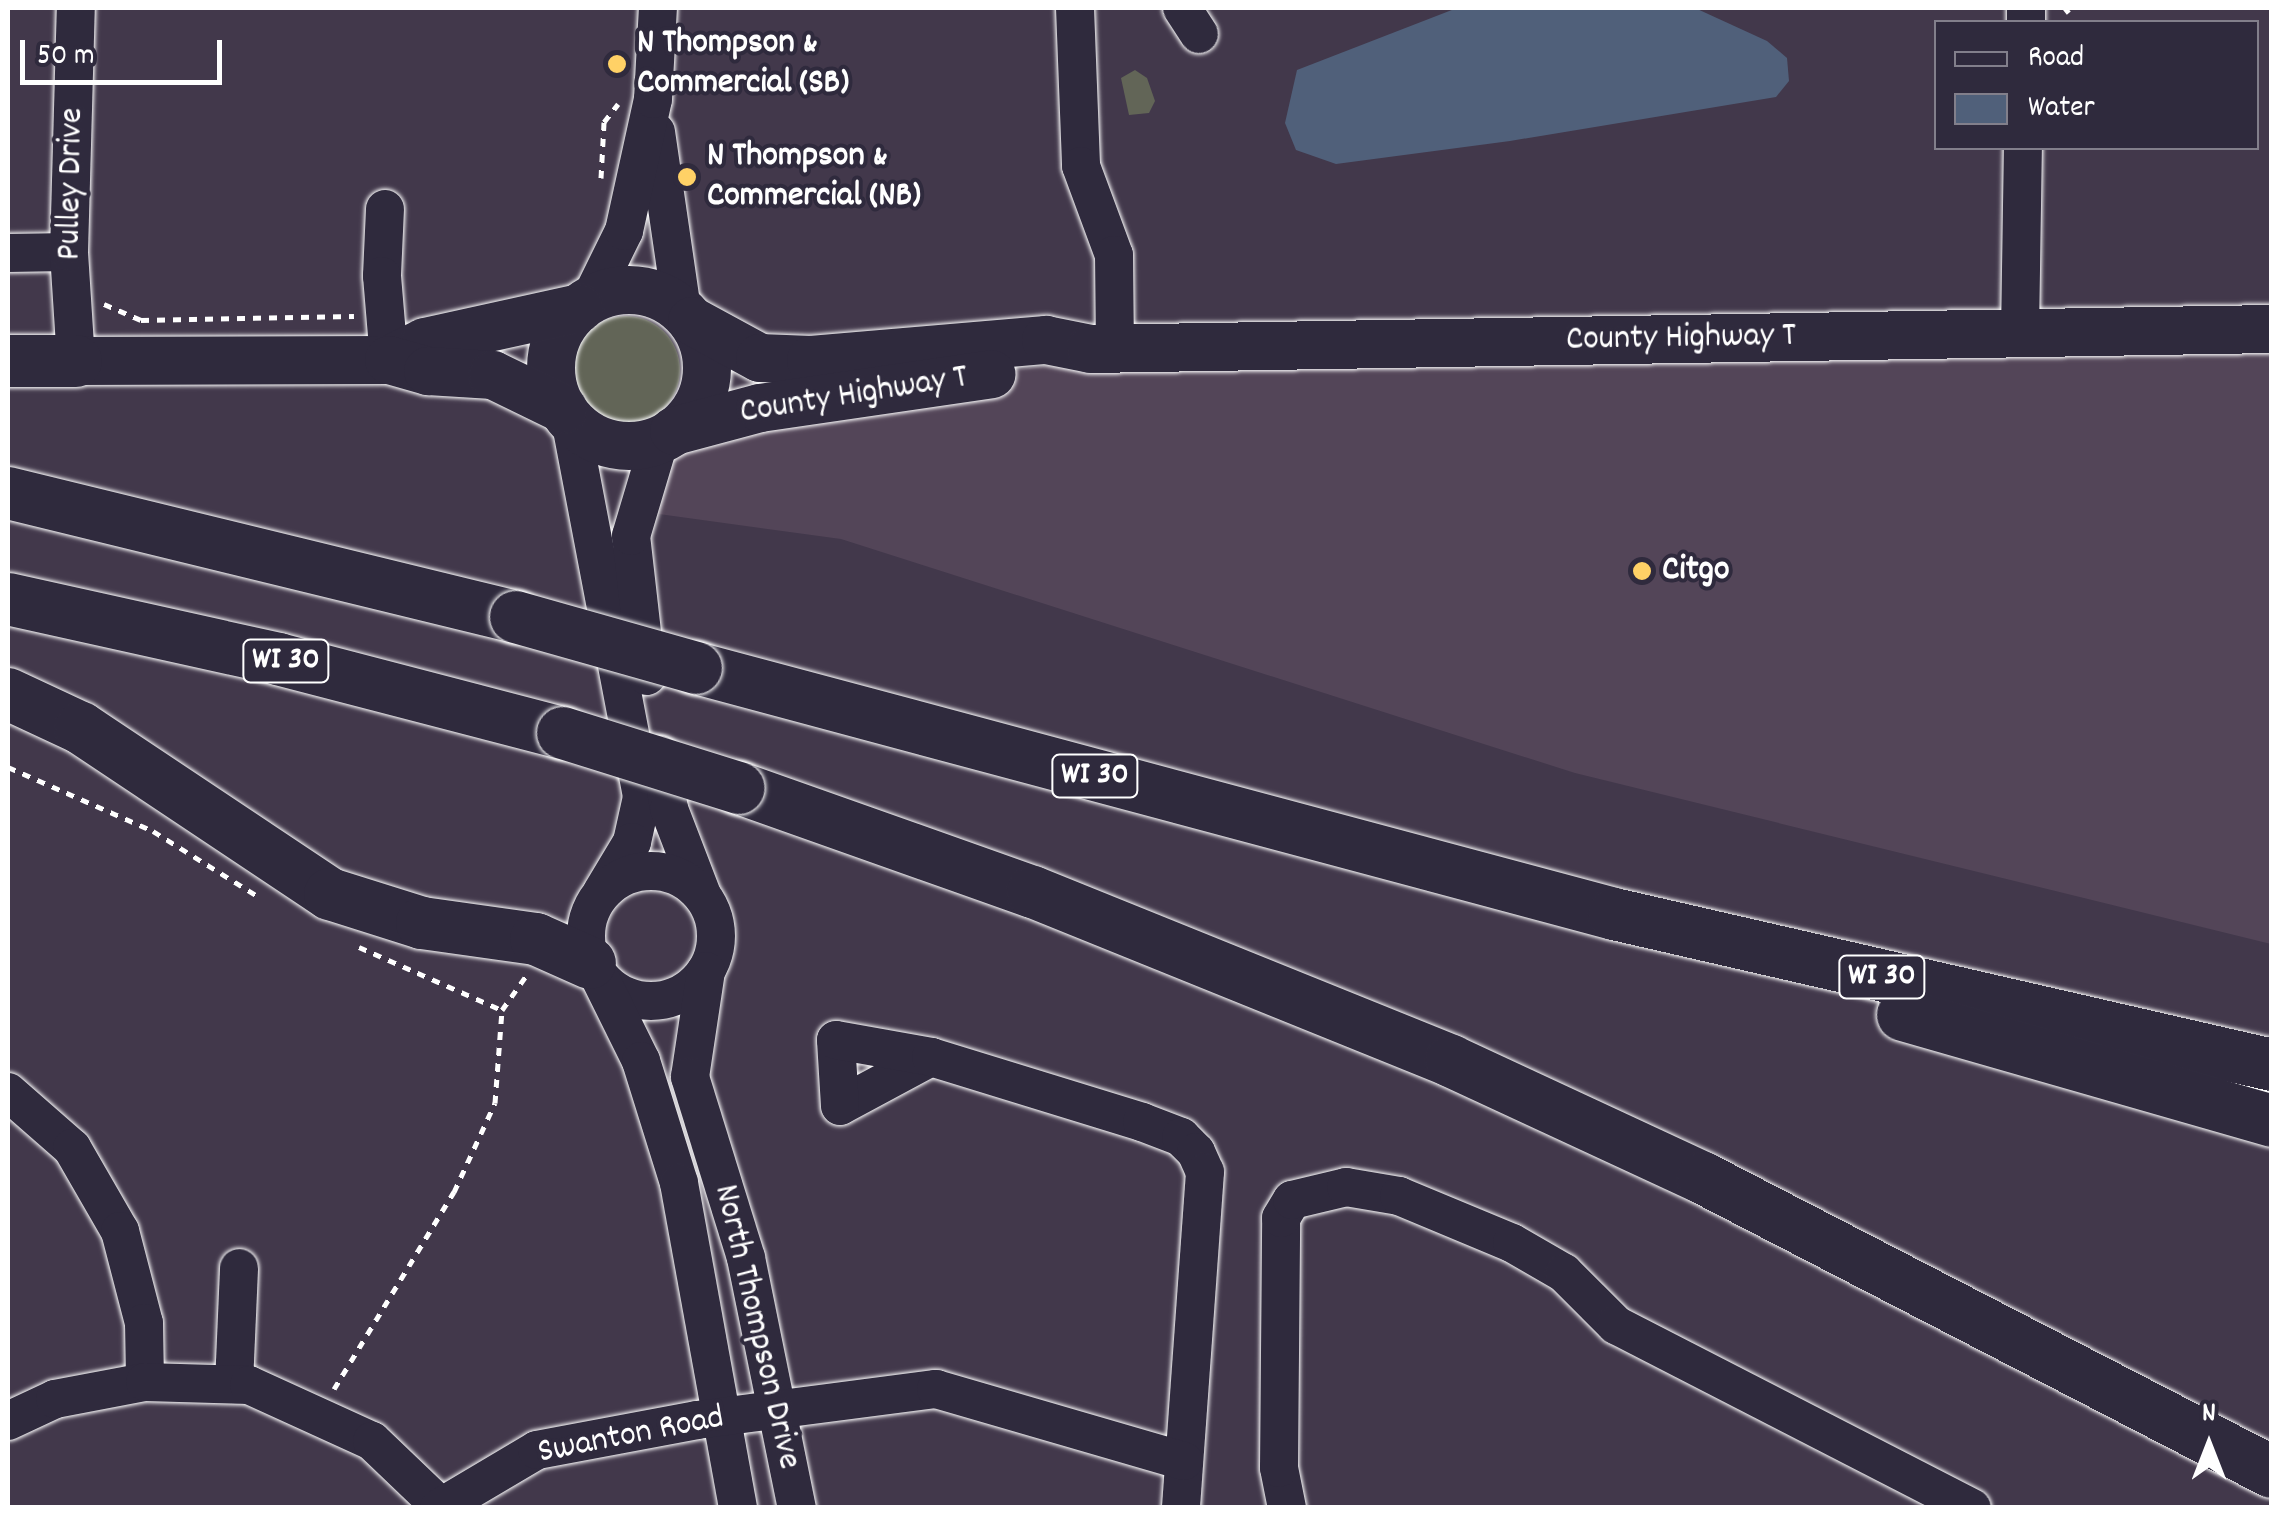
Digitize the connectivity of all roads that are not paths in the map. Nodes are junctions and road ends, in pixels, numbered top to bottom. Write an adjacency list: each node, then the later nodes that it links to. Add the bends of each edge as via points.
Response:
1 (76, 8): 7 (street, Pulley Drive)
2 (658, 8): 4 (street)
3 (1075, 8): 13 (street, via 1081,166 1114,254)
4 (652, 100): 9 (street, via 624,231); 10 (street)
5 (2024, 150): 12 (street)
6 (385, 209): 14 (street)
7 (69, 252): 8 (street); 16 (street, Pulley Drive)
8 (8, 253)
9 (584, 304): 10 (main road, via 617,291 645,291); 14 (main road, via 425,342); 17 (main road, via 552,356)
10 (687, 316): 13 (main road, County Highway T, via 739,349 773,358 1046,340); 18 (main road, via 707,373 701,400)
11 (2272, 329): 12 (main road, County Highway T)
12 (2020, 333): 13 (main road, County Highway T)
13 (1103, 349): 18 (main road, County Highway T, via 1050,365 760,408)
14 (389, 360): 16 (main road); 17 (main road, via 428,371 492,375)
15 (8, 361): 16 (highway)
16 (76, 361)
17 (567, 414): 18 (main road, via 614,444); 22 (street, via 642,797 632,842)
18 (667, 435): 23 (street, via 631,536 630,568 668,809)
19 (8, 493): 24 (highway, WI 30, bridge, via 516,618)
20 (8, 599): 38 (highway, WI 30, bridge, via 278,659 562,733 739,788 1249,974 1703,1178)
21 (8, 694): 25 (highway, via 80,728 330,894 422,923 536,939)
22 (602, 892): 23 (street, via 641,871 664,872); 25 (street, via 585,926)
23 (702, 895): 26 (street, via 716,933)
24 (1614, 914): 28 (highway, WI 30); 30 (highway, via 1756,973)
25 (596, 972): 26 (street, via 636,1000 656,1002 676,998); 35 (street, North Thompson Drive, via 641,1061 671,1153)
26 (706, 972): 34 (street, North Thompson Drive, via 690,1077 746,1258)
27 (931, 1057): 37 (street, via 1142,1122 1181,1137 1196,1152 1205,1172)
28 (2272, 1065)
29 (8, 1092): 32 (street, via 72,1148 120,1231 144,1323)
30 (2272, 1121)
31 (239, 1268): 33 (street)
32 (144, 1382): 33 (street); 36 (street, via 55,1399)
33 (234, 1384): 39 (street, via 268,1390 372,1441)
34 (777, 1408): 35 (street, Swanton Road); 37 (street, Swanton Road, via 936,1388); 41 (street, North Thompson Drive)
35 (725, 1416): 39 (street, Swanton Road, via 537,1450); 40 (street, North Thompson Drive)
36 (8, 1420)
37 (1184, 1461): 42 (street)
38 (2272, 1472)
39 (440, 1507)
40 (738, 1508)
41 (797, 1508)
42 (1181, 1508)
43 (1288, 1508): 44 (street, via 1278,1468 1280,1218 1292,1200 1346,1187 1400,1196 1512,1243 1564,1272 1616,1324)
44 (1972, 1508)

